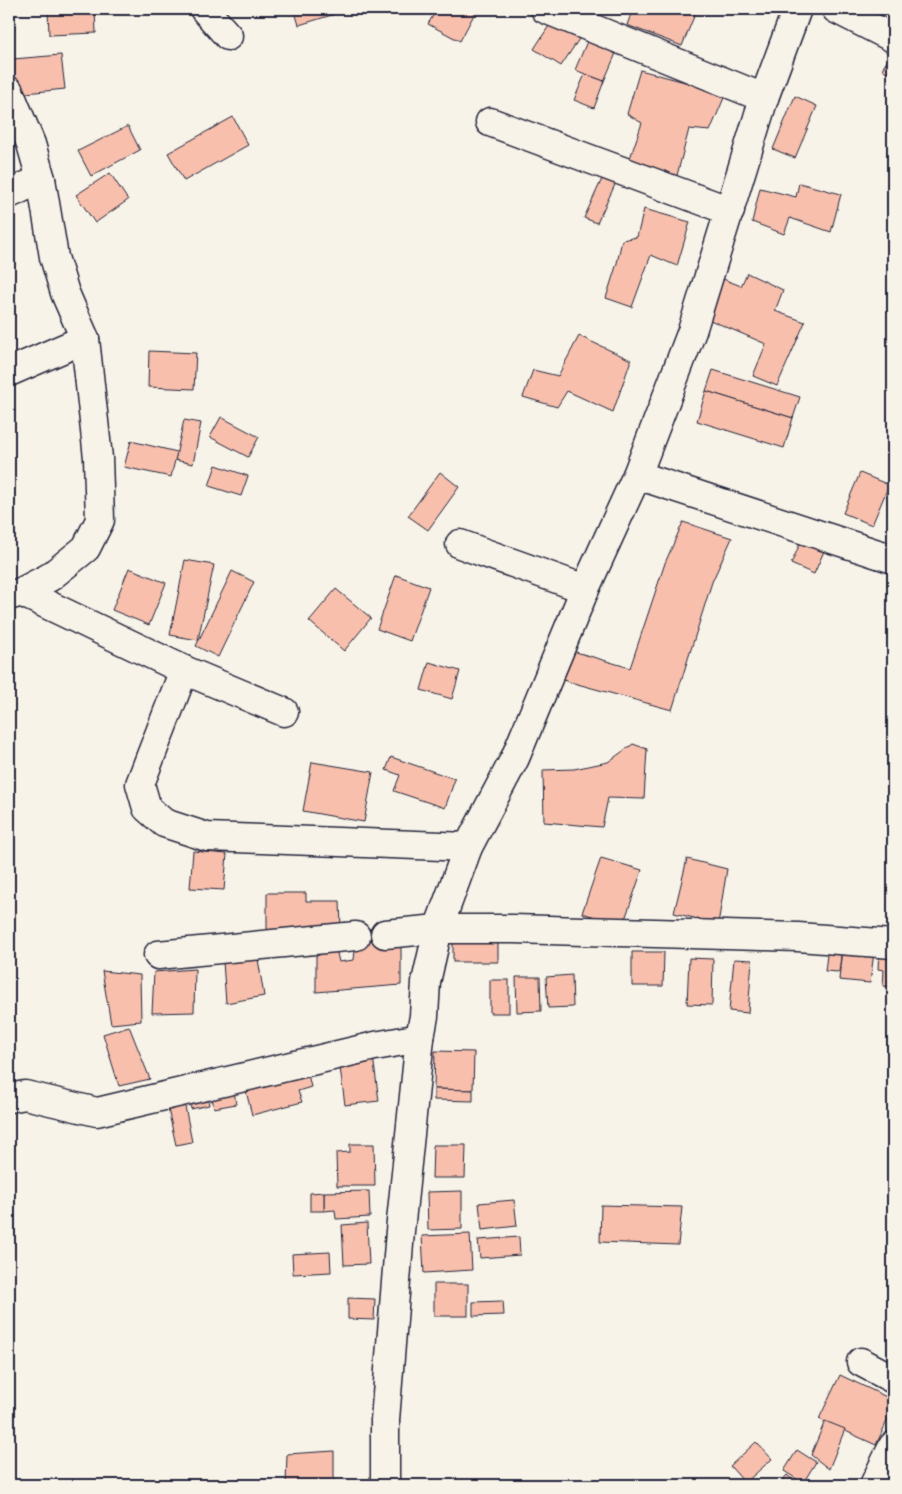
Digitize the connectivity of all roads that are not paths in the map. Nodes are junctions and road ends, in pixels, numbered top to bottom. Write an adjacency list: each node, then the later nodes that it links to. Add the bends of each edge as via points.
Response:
1 (204, 9): 5 (street)
2 (545, 9): 8 (street)
3 (797, 9): 8 (street)
4 (836, 9): 6 (street)
5 (228, 36)
6 (893, 38)
7 (9, 91): 10 (street, via 31,144)
8 (764, 98): 12 (street)
9 (490, 122): 12 (street)
10 (41, 179): 11 (street); 13 (street, via 54,257)
11 (9, 194)
12 (730, 211): 15 (street, via 692,331)
13 (85, 339): 14 (street); 19 (street, via 98,458 100,520 86,548 50,577)
14 (9, 372)
15 (637, 475): 17 (street); 18 (street)
16 (460, 544): 18 (street)
17 (893, 559)
18 (585, 588): 22 (street, via 515,758)
19 (15, 594): 20 (street)
20 (184, 670): 21 (street); 22 (street, via 140,784 147,808 164,823 207,838)
21 (284, 712)
22 (468, 847): 23 (street)
23 (438, 929): 24 (street); 26 (street, via 788,936); 28 (street, via 426,982)
24 (384, 934)
25 (356, 936): 27 (street)
26 (893, 944)
27 (158, 955)
28 (420, 1038): 29 (street, via 97,1112 25,1095); 33 (street, via 385,1420)
29 (9, 1098)
30 (861, 1362): 31 (street)
31 (893, 1379)
32 (893, 1446): 34 (street)
33 (386, 1485)
34 (874, 1485)

